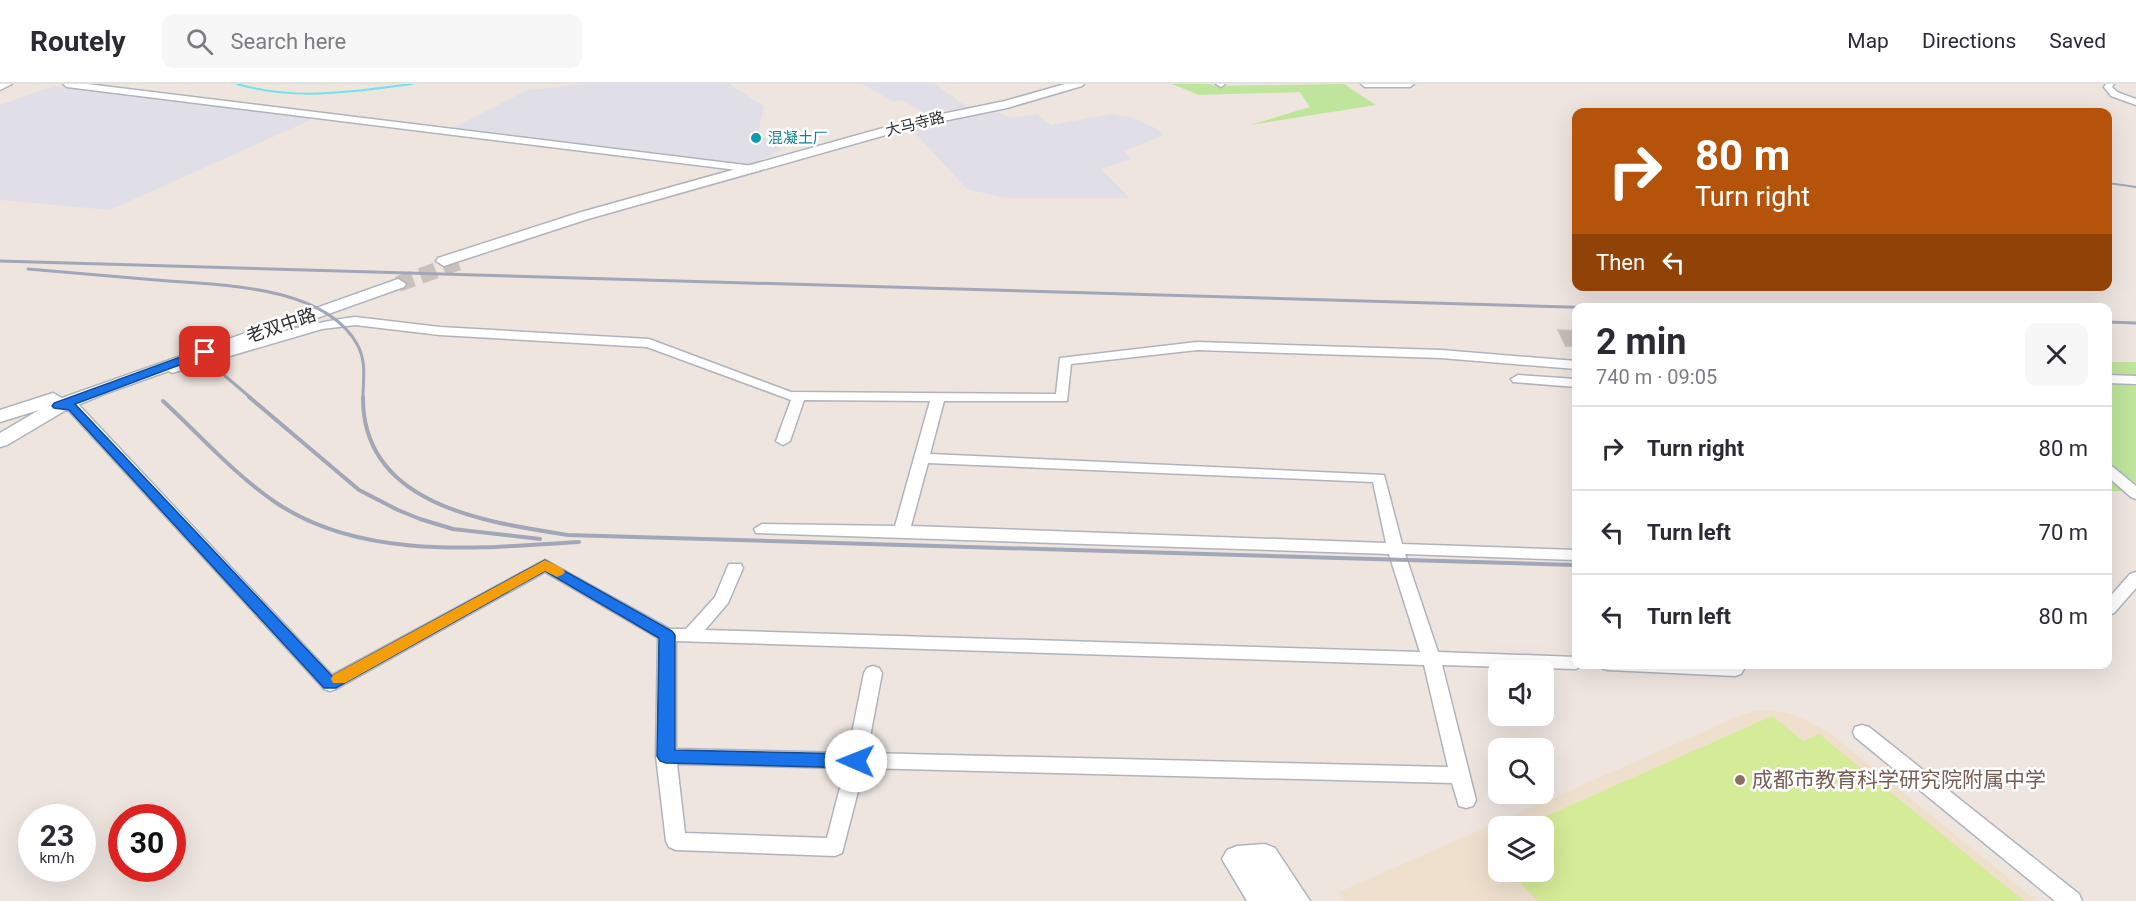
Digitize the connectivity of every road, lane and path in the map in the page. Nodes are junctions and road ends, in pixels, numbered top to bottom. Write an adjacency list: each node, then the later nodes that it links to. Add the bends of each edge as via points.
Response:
1 (8, 84): 7 (street)
2 (67, 84): 9 (street)
3 (1078, 84): 9 (street, 大马寺路, via 912,124)
4 (1365, 84): 5 (street)
5 (1410, 84)
6 (2110, 84): 8 (street, via 2114,94)
7 (0, 87)
8 (2136, 102)
9 (753, 169): 10 (street)
10 (619, 206): 11 (street); 12 (street)
11 (465, 260)
12 (444, 261)
13 (1572, 365): 20 (street, via 1441,354 1197,346 1065,361 1062,398)
14 (1518, 379): 17 (street)
15 (2112, 379): 16 (street)
16 (2136, 380)
17 (1572, 383)
18 (97, 390): 19 (street, via 284,335 355,321 440,331 649,343 789,396); 21 (street, 老双中路); 22 (street, 老双中路, via 390,283)
19 (800, 396): 20 (street); 24 (street)
20 (938, 397): 25 (street)
21 (59, 406): 23 (street, 老双中路); 35 (street, via 73,407 330,684 545,565)
22 (0, 416)
23 (0, 441)
24 (783, 441)
25 (922, 458): 29 (street); 30 (street, via 1379,478)
26 (2112, 473): 27 (street)
27 (2136, 494)
28 (762, 529): 29 (street)
29 (900, 531): 30 (street)
30 (1395, 549): 31 (street); 37 (street)
31 (1572, 555)
32 (735, 568): 36 (street, via 722,599)
33 (2136, 578): 34 (street)
34 (2112, 605)
35 (667, 635): 36 (street); 41 (street)
36 (690, 636): 37 (street)
37 (1431, 658): 38 (street); 43 (street)
38 (1572, 663)
39 (873, 673): 42 (street)
40 (1862, 732): 47 (street)
41 (666, 756): 42 (street); 42 (street, via 676,841 835,847)
42 (856, 761): 43 (street)
43 (1460, 775): 44 (street)
44 (1466, 801)
45 (1256, 899): 46 (street, via 1237,859 1265,857)
46 (1295, 901)
47 (2071, 901)

